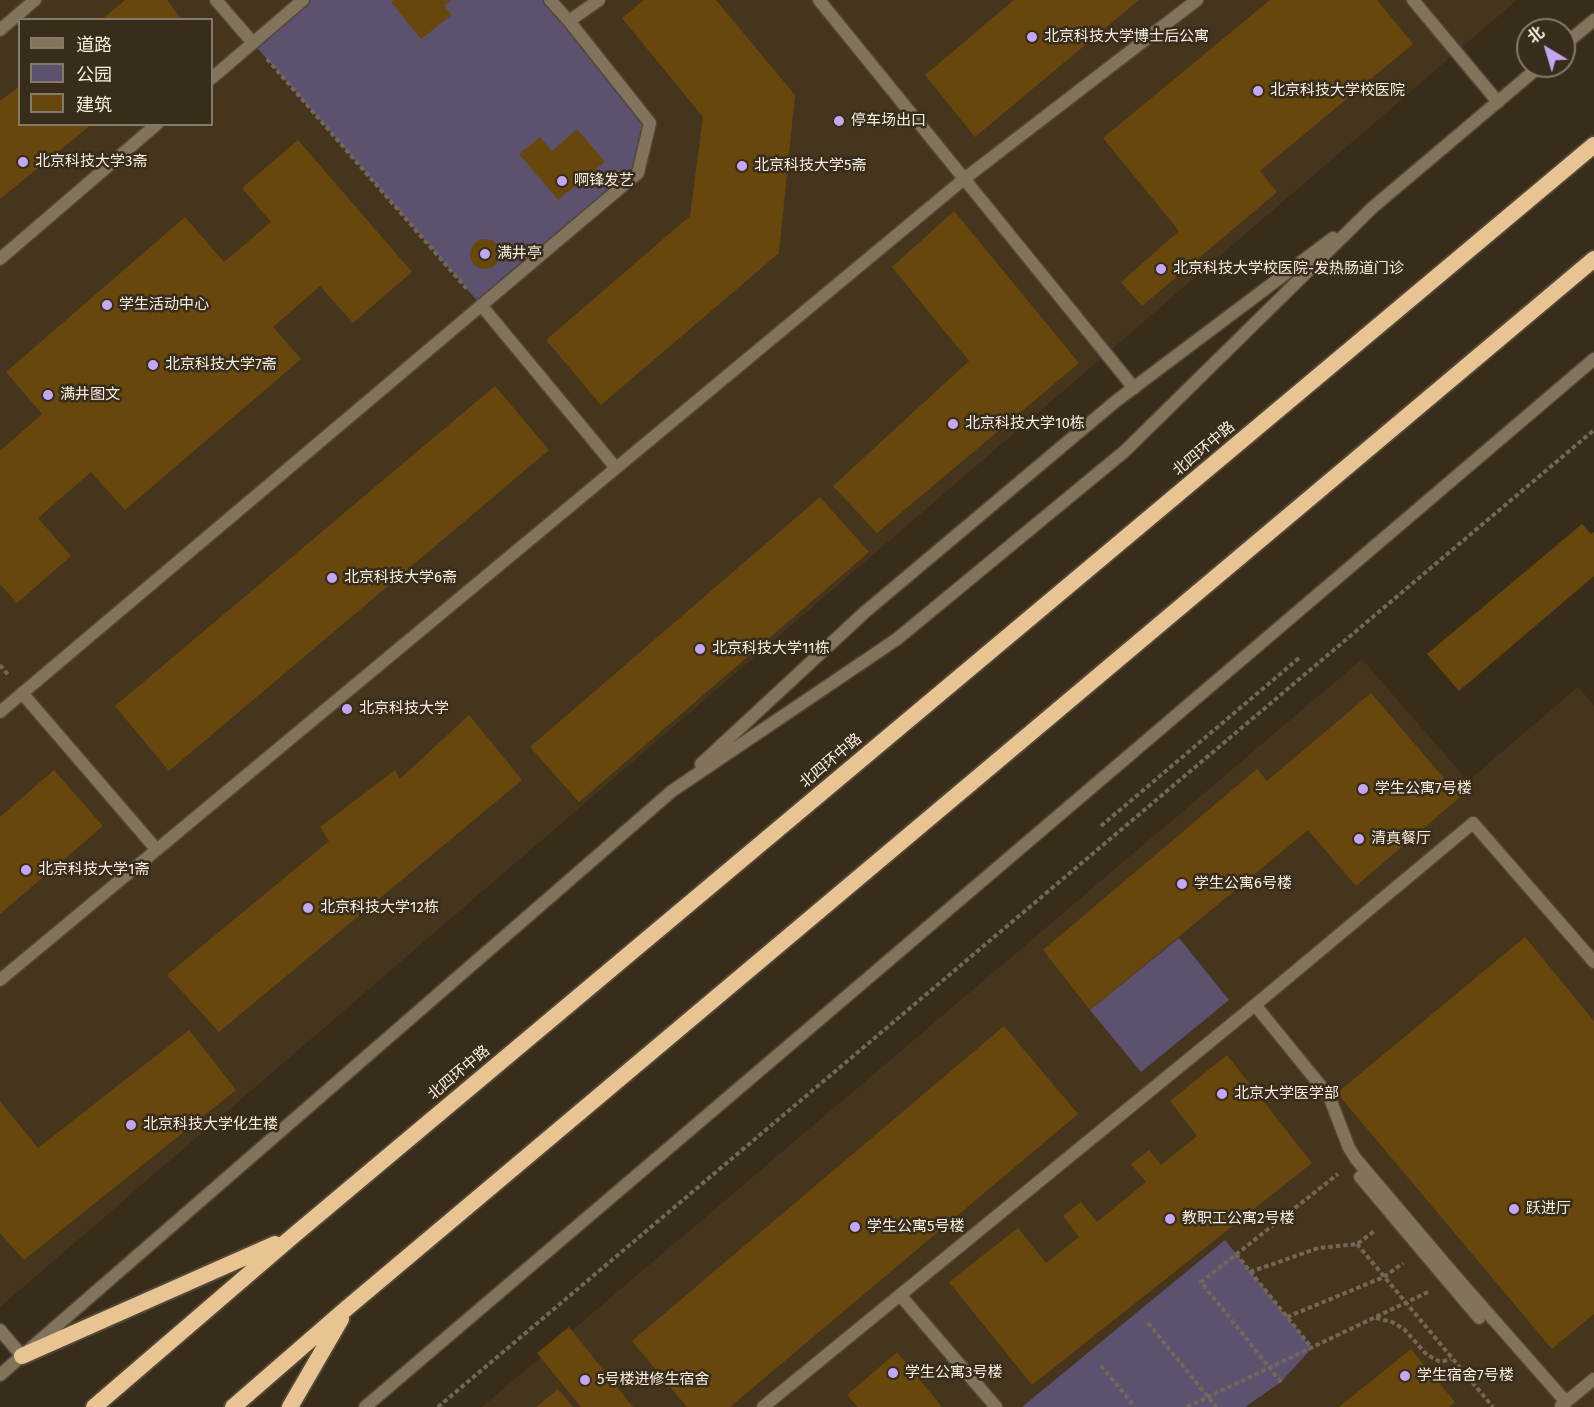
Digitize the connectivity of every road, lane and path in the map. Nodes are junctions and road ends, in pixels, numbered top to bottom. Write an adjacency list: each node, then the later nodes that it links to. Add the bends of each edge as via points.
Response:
1 (35, 0): 11 (street)
2 (216, 0): 13 (street)
3 (303, 0): 13 (street)
4 (550, 0): 10 (street)
5 (599, 0): 10 (street)
6 (819, 0): 19 (street)
7 (1197, 0): 19 (street)
8 (1413, 0): 16 (street)
9 (1594, 20): 12 (street)
10 (569, 21): 23 (street, via 650,123 638,172)
11 (0, 30)
12 (1576, 35)
13 (253, 43): 14 (street); 23 (path)
14 (213, 77)
15 (1526, 78): 16 (street)
16 (1498, 102): 20 (street)
17 (155, 126): 21 (street)
18 (1594, 146): 40 (highway, 北四环中路)
19 (964, 179): 25 (street); 27 (street)
20 (1372, 208): 25 (street); 31 (street, via 1125,452 897,639)
21 (0, 259)
22 (1594, 260): 49 (highway)
23 (481, 305): 27 (street); 29 (street)
24 (1594, 359): 68 (street)
25 (1134, 388): 31 (street, via 865,612)
26 (1594, 430): 69 (path)
27 (616, 468): 33 (street)
28 (1299, 658): 32 (path)
29 (22, 693): 30 (street); 33 (street)
30 (0, 712)
31 (672, 791): 56 (street)
32 (1101, 826)
33 (157, 850): 35 (street)
34 (1594, 962): 36 (street, via 1473,823)
35 (0, 980)
36 (1255, 1005): 37 (street, via 1329,1096); 47 (street)
37 (1356, 1159): 43 (path); 64 (street)
38 (1360, 1177): 39 (street)
39 (1394, 1217): 41 (path); 42 (street)
40 (293, 1236): 56 (highway); 65 (highway, 北四环中路)
41 (1357, 1244): 44 (path, via 1318,1248); 45 (path)
42 (1421, 1249): 45 (path); 46 (street)
43 (1236, 1254): 44 (path); 59 (path, via 1201,1282)
44 (1250, 1272): 50 (path)
45 (1384, 1277): 48 (path); 50 (path)
46 (1449, 1282): 48 (path); 52 (street)
47 (900, 1295): 70 (street); 71 (street)
48 (1405, 1303): 51 (path); 57 (path)
49 (347, 1308): 66 (highway); 67 (highway)
50 (1287, 1317): 55 (path)
51 (1376, 1317): 55 (path); 57 (path, via 1404,1329 1427,1355 1442,1362)
52 (1479, 1318)
53 (1148, 1323): 63 (path)
54 (0, 1330): 56 (street)
55 (1312, 1348): 59 (path)
56 (22, 1356): 60 (street)
57 (1451, 1359): 75 (path)
58 (1101, 1366): 72 (path)
59 (1269, 1368): 62 (path); 63 (path)
60 (0, 1375)
61 (1594, 1379): 64 (street)
62 (1281, 1382)
63 (1208, 1397): 73 (path); 74 (path)
64 (1563, 1405)
65 (94, 1407)
66 (233, 1407)
67 (290, 1407)
68 (365, 1407)
69 (438, 1407)
70 (763, 1407)
71 (996, 1407)
72 (1135, 1407)
73 (1187, 1407)
74 (1216, 1407)
75 (1493, 1407)

